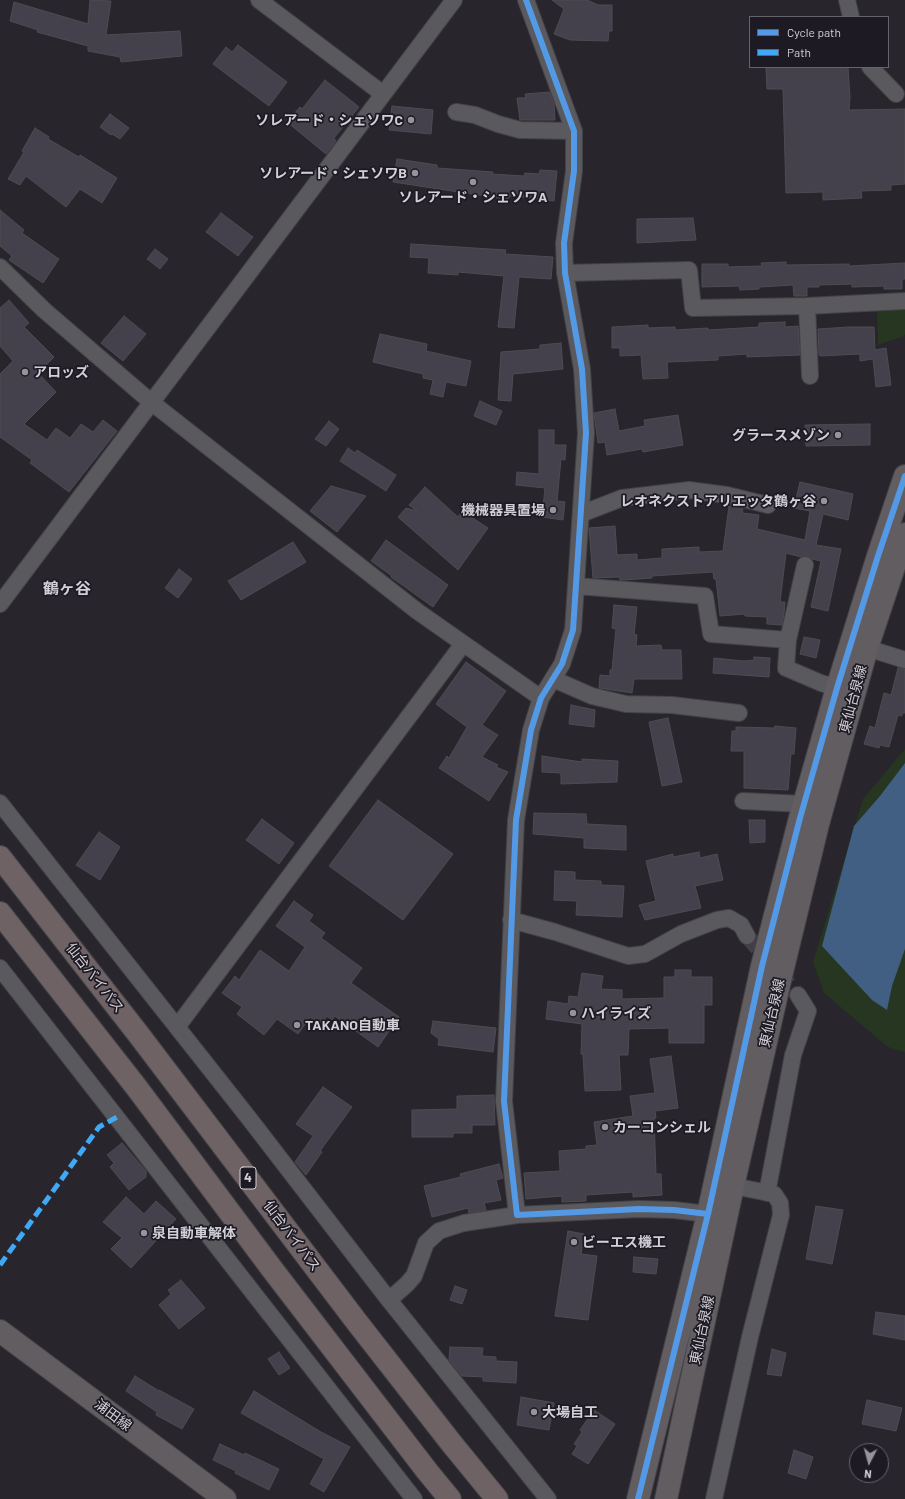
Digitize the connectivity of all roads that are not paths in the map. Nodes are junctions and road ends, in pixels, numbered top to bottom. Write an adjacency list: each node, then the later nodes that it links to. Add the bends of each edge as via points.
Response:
1 (259, 0): 7 (street)
2 (454, 0): 7 (street)
3 (526, 0): 10 (street)
4 (847, 0): 5 (street)
5 (851, 16)
6 (871, 68): 8 (street)
7 (383, 94): 16 (street)
8 (896, 94)
9 (456, 112): 10 (street, via 475,115 520,130)
10 (574, 131): 12 (street, via 574,171 564,243)
11 (0, 267): 16 (street, via 44,310)
12 (565, 273): 14 (street, via 690,270 693,308); 19 (street, via 582,369 586,433)
13 (905, 300): 14 (street)
14 (807, 306): 15 (street)
15 (810, 376)
16 (151, 402): 24 (street); 26 (street, via 417,611)
17 (905, 476): 30 (street)
18 (768, 505): 19 (street, via 727,495 689,490 622,498)
19 (580, 514): 23 (street)
20 (905, 534): 21 (street, 東仙台泉線)
21 (900, 564): 27 (street, 東仙台泉線)
22 (805, 565): 25 (street)
23 (576, 586): 25 (street, via 705,596 711,634); 29 (street, via 573,630 562,664)
24 (0, 604)
25 (788, 640): 30 (street, via 786,668)
26 (463, 644): 31 (street); 42 (street)
27 (867, 648): 28 (street); 43 (street, 東仙台泉線, via 818,824)
28 (905, 660)
29 (553, 679): 31 (street); 32 (street, via 592,696 626,704 672,705)
30 (837, 688): 35 (street)
31 (541, 698): 38 (street, via 531,730 516,820)
32 (739, 713)
33 (743, 801): 35 (street)
34 (0, 803): 42 (street)
35 (804, 804): 45 (street, via 762,966)
36 (0, 857): 52 (highway, 仙台バイパス / 4, via 356,1321)
37 (0, 913): 51 (highway, via 137,1088 272,1269)
38 (512, 920): 39 (street, via 628,956 645,954 681,934 723,919 729,918 741,925); 46 (street, via 504,1101)
39 (747, 936)
40 (0, 968): 50 (street)
41 (798, 995): 44 (street, via 808,1011 793,1055)
42 (177, 1026): 47 (street)
43 (733, 1186): 44 (street); 55 (street, 東仙台泉線)
44 (767, 1193): 56 (street, via 774,1194 780,1203 781,1215 750,1337)
45 (708, 1214): 46 (street, via 639,1209); 54 (street)
46 (517, 1215): 47 (street, via 464,1223 439,1231 426,1243 414,1276)
47 (389, 1300): 53 (street)
48 (0, 1331): 49 (street, 浦田線)
49 (226, 1499)
50 (414, 1499)
51 (450, 1499)
52 (497, 1499)
53 (548, 1499)
54 (638, 1499)
55 (666, 1499)
56 (714, 1499)

